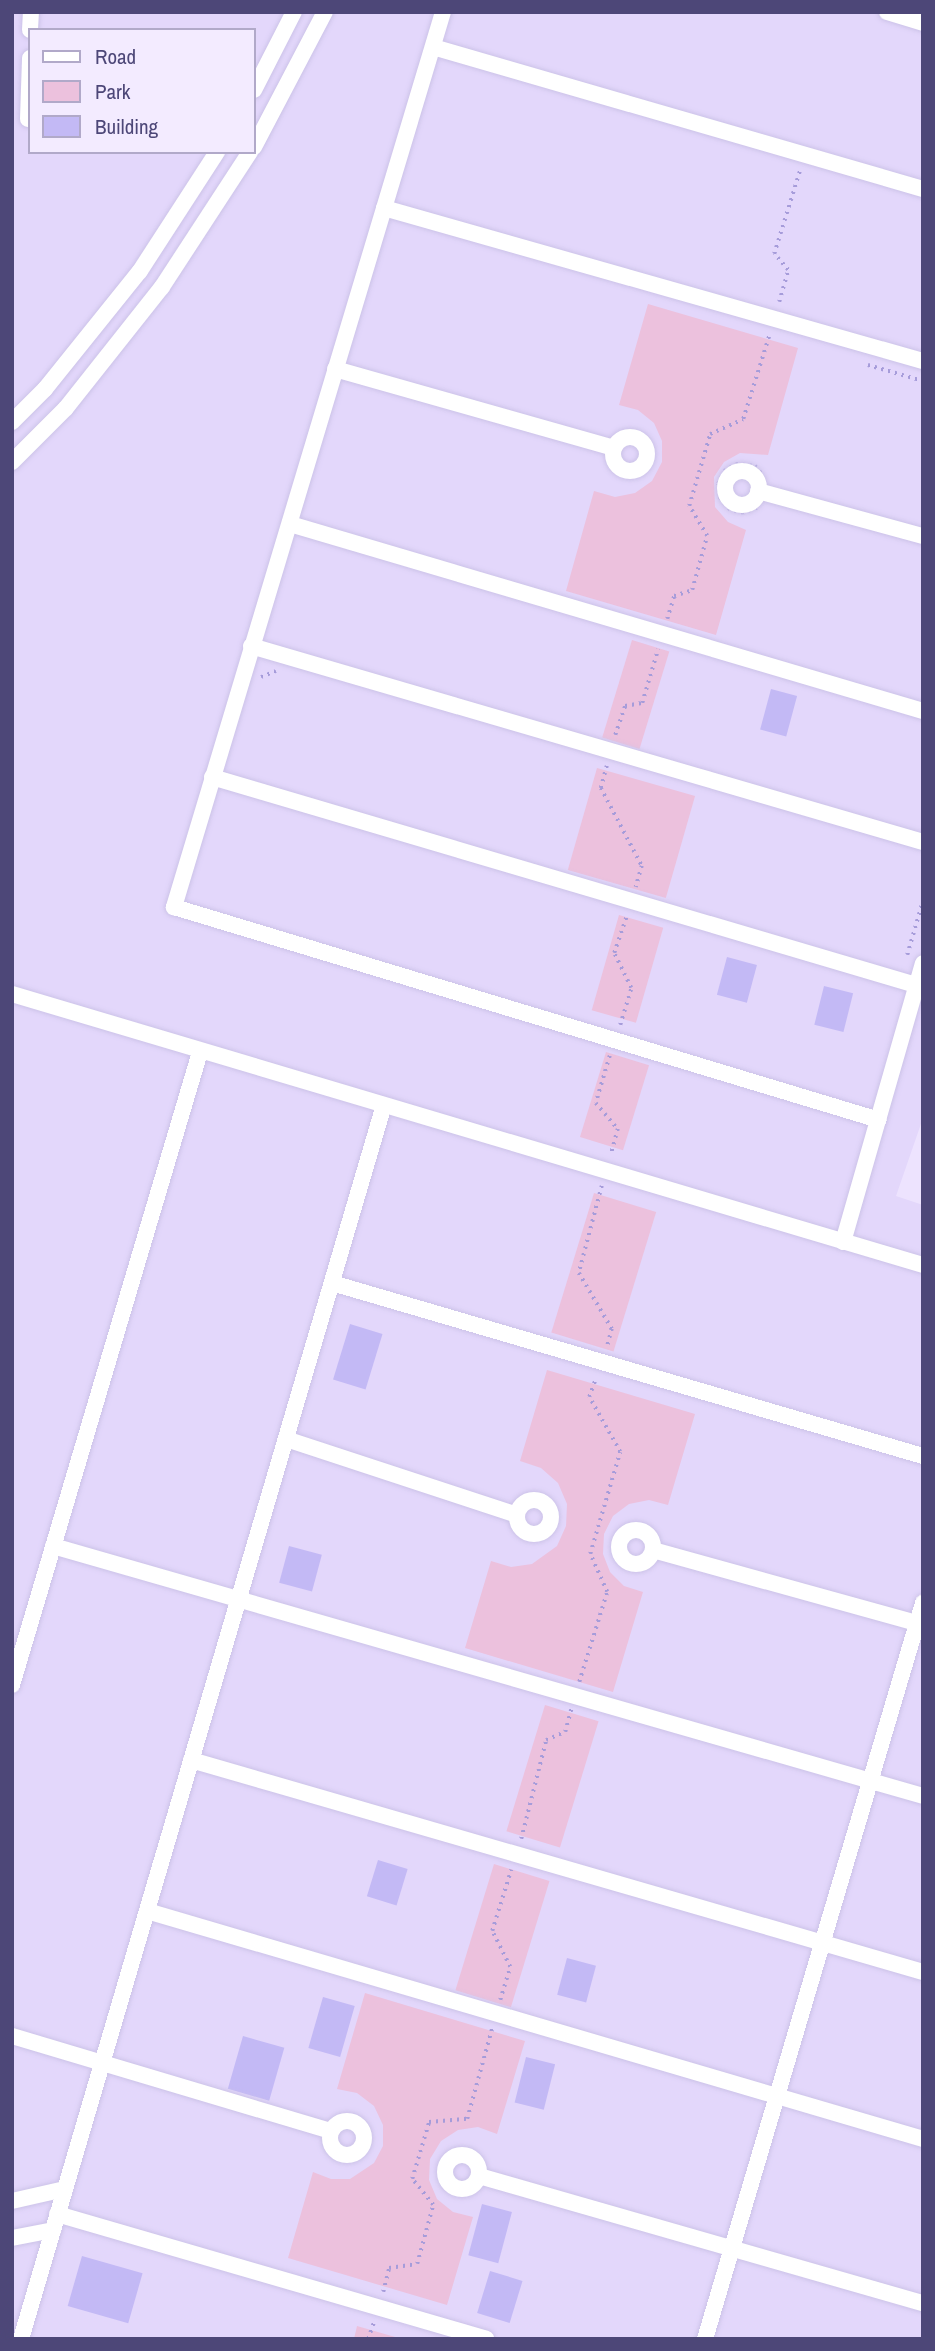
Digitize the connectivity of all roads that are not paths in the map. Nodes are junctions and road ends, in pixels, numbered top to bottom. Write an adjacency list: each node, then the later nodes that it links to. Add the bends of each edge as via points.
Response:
1 (294, 12): 7 (street)
2 (326, 12): 8 (street)
3 (443, 12): 6 (street)
4 (887, 12): 5 (street)
5 (923, 23)
6 (433, 47): 11 (street); 12 (street)
7 (256, 86)
8 (256, 143)
9 (215, 154): 15 (street, via 140,271 45,389)
10 (249, 154): 17 (street, via 162,287 66,408)
11 (923, 189)
12 (384, 208): 13 (street); 14 (street)
13 (923, 361)
14 (335, 369): 16 (street); 19 (street)
15 (12, 422)
16 (614, 448)
17 (12, 462)
18 (758, 491): 20 (street)
19 (290, 524): 21 (street); 22 (street, via 661,640)
20 (923, 536)
21 (251, 646): 23 (street); 24 (street)
22 (923, 712)
23 (212, 777): 26 (street); 30 (street, via 174,907)
24 (923, 842)
25 (923, 963): 26 (street)
26 (916, 985): 30 (street)
27 (12, 993): 28 (street)
28 (200, 1052): 29 (street); 37 (street)
29 (383, 1108): 31 (street); 33 (street)
30 (879, 1120): 31 (street)
31 (843, 1242): 32 (street)
32 (923, 1265)
33 (332, 1283): 34 (street); 35 (street)
34 (286, 1439): 36 (street); 39 (street)
35 (923, 1456)
36 (517, 1515)
37 (53, 1546): 39 (street); 42 (street)
38 (653, 1550): 41 (street)
39 (239, 1596): 43 (street); 44 (street)
40 (923, 1603): 41 (street)
41 (920, 1625): 44 (street)
42 (12, 1685)
43 (191, 1760): 46 (street); 47 (street, via 518,1847)
44 (871, 1780): 45 (street); 47 (street)
45 (923, 1796)
46 (147, 1911): 50 (street); 51 (street)
47 (822, 1945): 48 (street); 51 (street)
48 (923, 1972)
49 (12, 2036): 50 (street)
50 (102, 2063): 52 (street); 55 (street)
51 (778, 2095): 53 (street); 59 (street)
52 (331, 2131)
53 (923, 2139)
54 (479, 2176): 59 (street)
55 (65, 2189): 56 (street); 57 (street)
56 (12, 2201)
57 (55, 2222): 58 (street); 61 (street); 62 (street)
58 (12, 2238)
59 (733, 2246): 60 (street); 63 (street)
60 (923, 2303)
61 (20, 2339)
62 (486, 2339)
63 (705, 2339)

